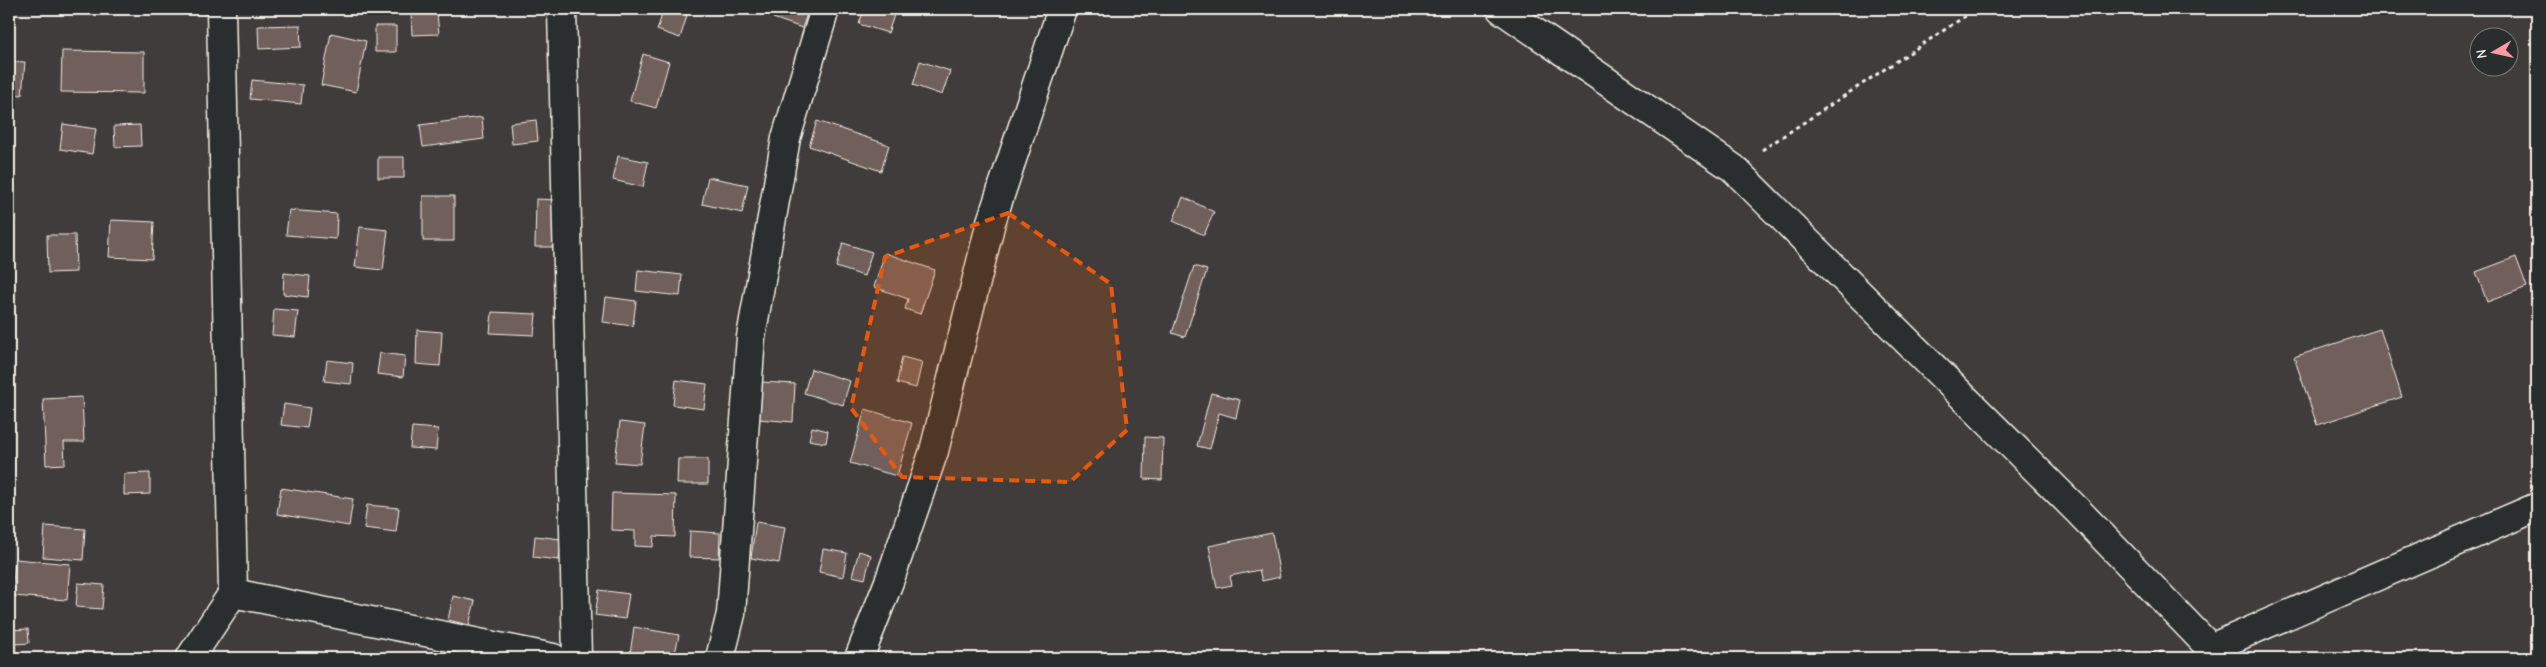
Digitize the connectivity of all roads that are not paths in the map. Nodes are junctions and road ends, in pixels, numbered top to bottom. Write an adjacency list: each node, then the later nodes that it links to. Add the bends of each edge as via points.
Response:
1 (221, 9): 7 (street)
2 (562, 9): 11 (street)
3 (825, 9): 12 (street, via 786,138 751,337 731,614)
4 (1062, 9): 13 (street, via 991,222 934,450)
5 (1500, 9): 8 (street, via 1733,168)
6 (2537, 507): 8 (street)
7 (233, 593): 9 (street); 10 (street)
8 (2216, 653)
9 (190, 658)
10 (553, 658)
11 (577, 658)
12 (720, 658)
13 (859, 658)

